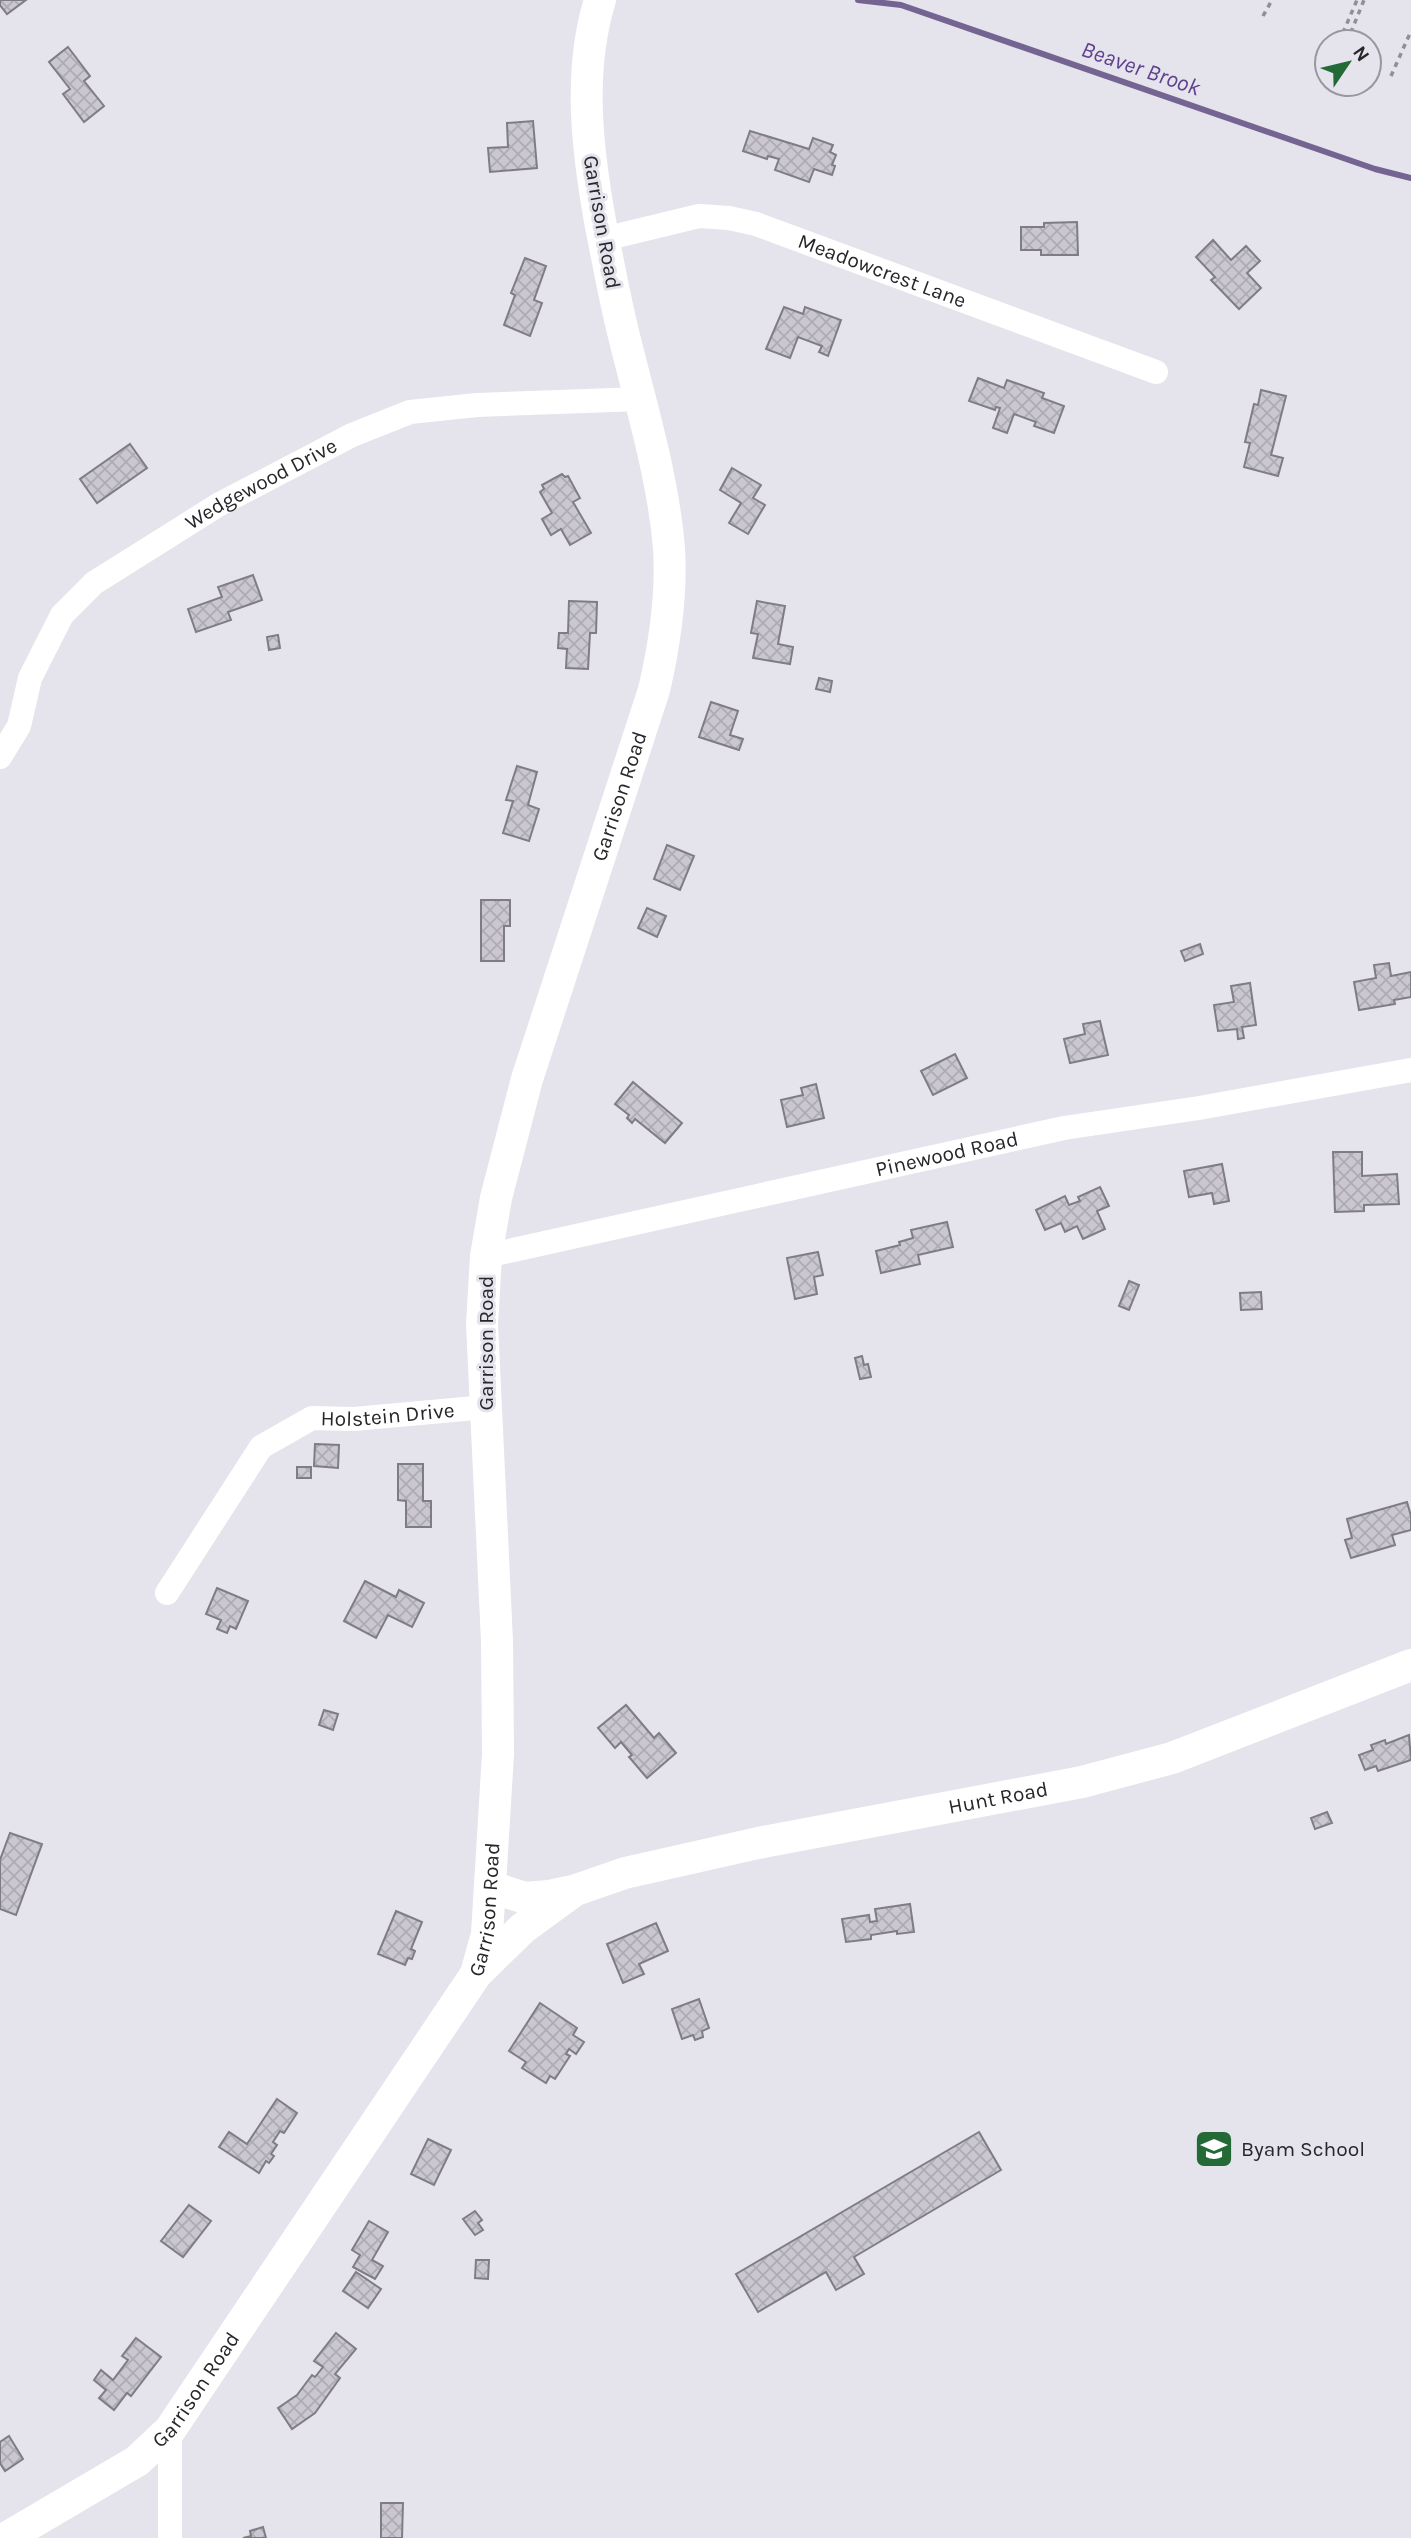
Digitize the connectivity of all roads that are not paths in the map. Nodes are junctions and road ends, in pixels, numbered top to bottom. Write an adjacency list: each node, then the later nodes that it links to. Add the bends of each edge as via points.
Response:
1 (600, 0): 2 (street, Garrison Road, via 588,58 587,100 589,151)
2 (604, 239): 3 (street, Meadowcrest Lane, via 699,216 756,224); 4 (street, Garrison Road)
3 (1156, 372)
4 (641, 399): 5 (street, Wedgewood Drive, via 410,412 352,435 218,505 94,583 62,615 30,678 19,726); 7 (street, Garrison Road, via 669,548 665,641 654,690 523,1091)
5 (0, 757)
6 (1411, 1070): 7 (street, Pinewood Road, via 1063,1128)
7 (486, 1256): 8 (street, Garrison Road, via 482,1324)
8 (486, 1407): 9 (street, Holstein Drive, via 354,1419 312,1418 261,1447); 11 (street, Garrison Road, via 498,1698)
9 (167, 1593)
10 (1411, 1665): 12 (street, Hunt Road, via 1172,1758 1082,1782 758,1843 634,1871)
11 (491, 1887): 12 (street, Hunt Road, via 524,1898); 13 (street, Garrison Road, via 487,1934)
12 (573, 1892): 13 (street, Hunt Road, via 523,1928)
13 (476, 1974): 14 (street, Garrison Road)
14 (170, 2430): 15 (street, Garrison Road, via 137,2461); 16 (street)
15 (6, 2538)
16 (170, 2538)

